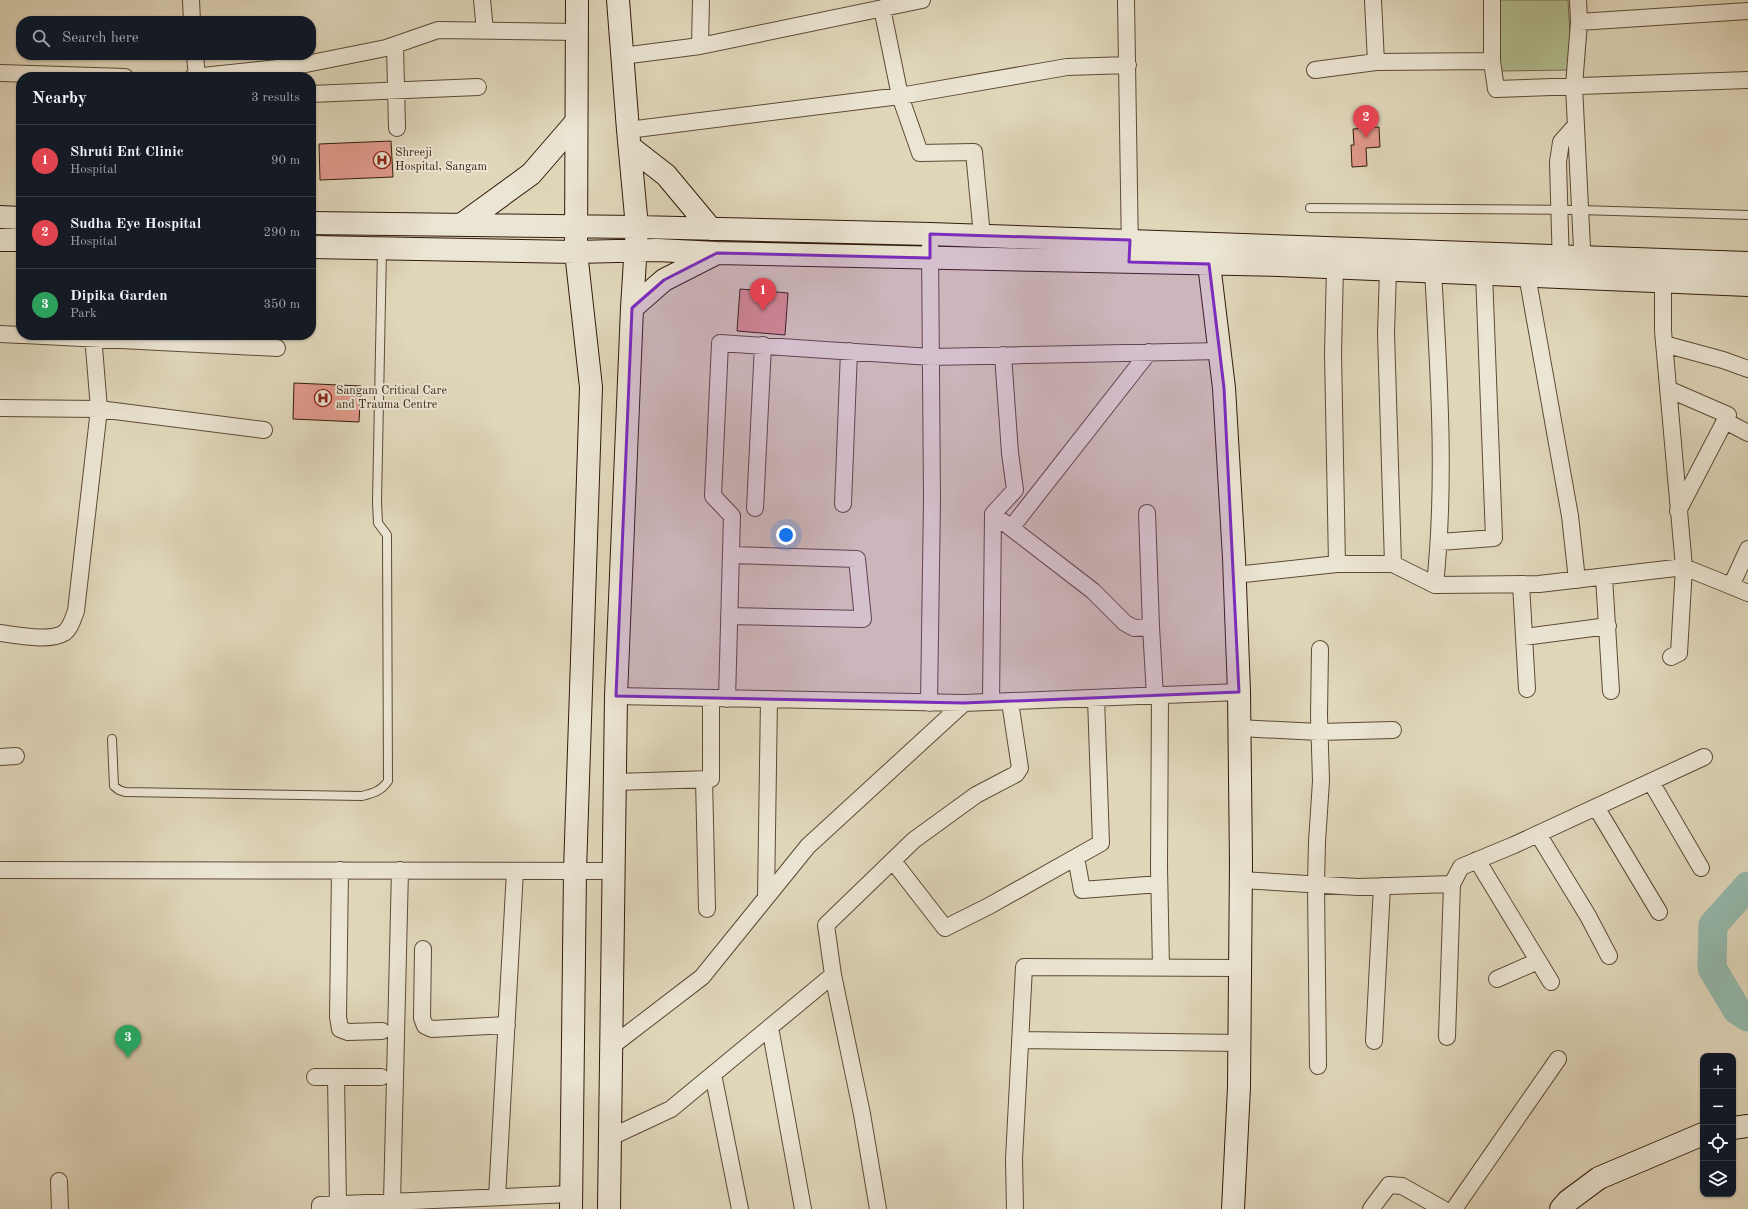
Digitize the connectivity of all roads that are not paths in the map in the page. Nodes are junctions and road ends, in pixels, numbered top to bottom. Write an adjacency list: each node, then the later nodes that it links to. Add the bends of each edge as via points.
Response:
1 (191, 0): 14 (street)
2 (482, 0): 16 (street)
3 (577, 0): 17 (street)
4 (618, 0): 20 (street)
5 (701, 0): 19 (street)
6 (922, 0): 11 (street)
7 (1126, 0): 24 (street)
8 (1373, 0): 23 (street)
9 (1492, 0): 22 (street)
10 (1578, 0): 15 (street)
11 (898, 2): 12 (street)
12 (882, 8): 19 (street); 35 (street)
13 (1748, 12): 15 (street)
14 (192, 16)
15 (1579, 22): 31 (street)
16 (485, 31): 17 (street); 18 (street, via 438,30)
17 (577, 32): 36 (street)
18 (395, 45): 27 (street, via 296,66); 33 (street)
19 (700, 46): 20 (street)
20 (622, 56): 39 (street)
21 (195, 60): 26 (street)
22 (1492, 61): 23 (street); 31 (street, via 1496,89)
23 (1376, 62): 25 (street)
24 (1128, 65): 35 (street, via 1067,67); 55 (street)
25 (1315, 70)
26 (197, 72)
27 (252, 72)
28 (0, 73): 29 (street)
29 (16, 74)
30 (1748, 80): 31 (street)
31 (1574, 86): 37 (street)
32 (478, 87): 33 (street)
33 (396, 90): 34 (street); 38 (street)
34 (316, 94)
35 (900, 96): 39 (street); 52 (street, via 920,153 974,152)
36 (576, 122): 47 (street, via 531,174); 48 (street)
37 (1576, 125): 41 (street, via 1561,142 1558,162); 42 (street)
38 (397, 128)
39 (629, 138): 49 (street); 50 (street, via 666,175)
40 (1310, 208): 41 (lane)
41 (1560, 210): 42 (lane); 67 (street)
42 (1580, 210): 43 (lane); 67 (street)
43 (1748, 215)
44 (0, 217): 45 (street)
45 (16, 218)
46 (316, 223): 47 (street)
47 (461, 225): 48 (street)
48 (576, 227): 49 (street); 59 (street)
49 (638, 227): 50 (street); 58 (street)
50 (711, 228): 51 (street)
51 (930, 234): 52 (street); 61 (street)
52 (982, 236): 55 (street)
53 (0, 240): 54 (street)
54 (16, 240)
55 (1130, 240): 63 (street); 67 (street)
56 (316, 247): 57 (street)
57 (382, 248): 59 (street); 136 (lane, via 377,502 378,523 387,535 388,781 384,788 362,796 125,792 114,786)
58 (636, 251): 59 (street); 60 (street); 74 (street)
59 (576, 252): 153 (street, via 591,387)
60 (717, 253): 61 (street); 74 (street, via 664,280)
61 (930, 258): 63 (street); 86 (street)
62 (1663, 259): 64 (street); 67 (street); 72 (street)
63 (1129, 262): 65 (street)
64 (1748, 263)
65 (1210, 264): 66 (street); 82 (street)
66 (1335, 267): 68 (street); 103 (street, via 1333,353)
67 (1572, 267): 71 (street); 72 (street)
68 (1388, 270): 69 (street); 104 (street, via 1386,333)
69 (1433, 271): 70 (street); 100 (street, via 1439,387)
70 (1484, 273): 71 (street); 100 (street, via 1494,538)
71 (1527, 275): 108 (street, via 1570,516)
72 (1663, 281): 73 (street); 79 (street)
73 (1748, 285)
74 (632, 308): 123 (street)
75 (0, 334): 76 (street)
76 (16, 335)
77 (93, 340): 90 (street)
78 (143, 340): 81 (street)
79 (1664, 344): 87 (street); 88 (street)
80 (763, 345): 83 (street); 95 (street); 102 (street, via 720,343 713,496 732,516)
81 (276, 348)
82 (1221, 351): 84 (street); 106 (street)
83 (849, 352): 86 (street); 94 (street)
84 (1149, 352): 85 (street); 99 (street)
85 (1003, 356): 86 (street); 98 (street, via 1015,490)
86 (931, 357): 131 (street)
87 (1748, 369)
88 (1668, 389): 91 (street, via 1728,416); 96 (street)
89 (0, 408): 90 (street)
90 (99, 409): 92 (street); 116 (street, via 76,611 71,624 65,632 51,637)
91 (1725, 421): 93 (street); 96 (street)
92 (264, 430)
93 (1748, 433)
94 (843, 504)
95 (755, 508)
96 (1678, 511): 105 (street)
97 (1147, 513): 115 (street)
98 (993, 514): 99 (street); 129 (street)
99 (1011, 528): 115 (street, via 1093,591 1125,623 1134,628)
100 (1440, 542): 110 (street)
101 (1748, 550): 111 (street)
102 (731, 555): 113 (street); 113 (street, via 857,559 864,619)
103 (1337, 564): 104 (street); 106 (street)
104 (1393, 564): 110 (street)
105 (1684, 567): 107 (street); 111 (street); 119 (street, via 1679,653)
106 (1235, 575): 122 (street)
107 (1604, 577): 108 (street); 114 (street)
108 (1577, 580): 109 (street)
109 (1520, 584): 110 (street); 117 (street)
110 (1435, 585)
111 (1731, 586): 112 (street)
112 (1748, 593)
113 (729, 616): 127 (street)
114 (1608, 626): 117 (street); 121 (street)
115 (1151, 627): 124 (street)
116 (0, 633)
117 (1524, 637): 120 (street)
118 (1320, 649): 135 (street)
119 (1671, 657)
120 (1527, 689)
121 (1611, 691)
122 (1239, 692): 124 (street); 133 (street)
123 (616, 696): 125 (street); 141 (street)
124 (1157, 696): 126 (street); 156 (street)
125 (711, 698): 127 (street); 140 (street, via 711,779)
126 (1096, 698): 130 (street); 145 (street, via 1101,843)
127 (727, 699): 128 (street)
128 (770, 699): 131 (street); 160 (street)
129 (991, 702): 130 (street); 132 (street)
130 (1010, 702): 147 (street, via 1020,768 1016,774 976,795 914,840)
131 (929, 703): 132 (street)
132 (964, 704): 160 (street, via 808,846)
133 (1239, 728): 135 (street); 155 (street)
134 (1394, 730): 135 (street)
135 (1319, 732): 157 (street, via 1321,781)
136 (112, 740)
137 (16, 756): 138 (street)
138 (0, 757)
139 (1704, 757): 142 (street)
140 (704, 779): 141 (street); 161 (street)
141 (615, 782): 154 (street)
142 (1651, 782): 143 (street); 148 (street)
143 (1596, 807): 144 (street); 162 (street)
144 (1538, 834): 146 (street); 164 (street)
145 (1076, 857): 147 (street, via 945,928); 156 (street, via 1082,890)
146 (1477, 860): 158 (street, via 1461,867); 165 (street)
147 (893, 861): 168 (street, via 826,925)
148 (1701, 868)
149 (0, 870): 150 (street)
150 (340, 870): 151 (street); 173 (street, via 340,1029 348,1032)
151 (400, 870): 152 (street); 192 (street)
152 (515, 871): 153 (street); 171 (street)
153 (575, 871): 154 (street); 191 (street)
154 (614, 871): 178 (street)
155 (1241, 880): 157 (street); 167 (street)
156 (1159, 884): 166 (street)
157 (1316, 884): 159 (street); 180 (street)
158 (1452, 884): 159 (street); 174 (street)
159 (1382, 886): 176 (street)
160 (766, 898): 178 (street, via 702,977)
161 (707, 910)
162 (1659, 912)
163 (423, 949): 171 (street, via 422,1018 425,1026 432,1029)
164 (1609, 956)
165 (1538, 961): 169 (street); 170 (street)
166 (1161, 968): 167 (street); 175 (street, via 1024,967)
167 (1240, 968): 177 (street)
168 (833, 975): 172 (street); 199 (street, via 862,1114)
169 (1497, 979)
170 (1551, 982)
171 (507, 1025): 190 (street)
172 (770, 1027): 181 (street); 198 (street)
173 (382, 1031)
174 (1447, 1037)
175 (1020, 1040): 177 (street); 200 (street)
176 (1374, 1041)
177 (1240, 1043): 201 (street)
178 (612, 1046): 188 (street)
179 (1558, 1059): 204 (street)
180 (1318, 1066)
181 (713, 1074): 188 (street, via 671,1109); 197 (street)
182 (315, 1077): 183 (street)
183 (336, 1077): 184 (street); 193 (street)
184 (381, 1077)
185 (1748, 1126): 186 (street)
186 (1736, 1128)
187 (1700, 1135): 205 (street, via 1598,1178)
188 (611, 1137): 196 (street)
189 (59, 1180): 194 (street)
190 (497, 1197): 191 (street); 192 (street)
191 (571, 1201)
192 (392, 1202): 193 (street)
193 (338, 1204): 195 (street, via 320,1205)
194 (60, 1209)
195 (320, 1209)
196 (609, 1209)
197 (740, 1209)
198 (803, 1209)
199 (878, 1209)
200 (1014, 1209)
201 (1233, 1209)
202 (1371, 1209): 203 (street, via 1389,1185 1396,1184)
203 (1443, 1209)
204 (1454, 1209)
205 (1561, 1209)

